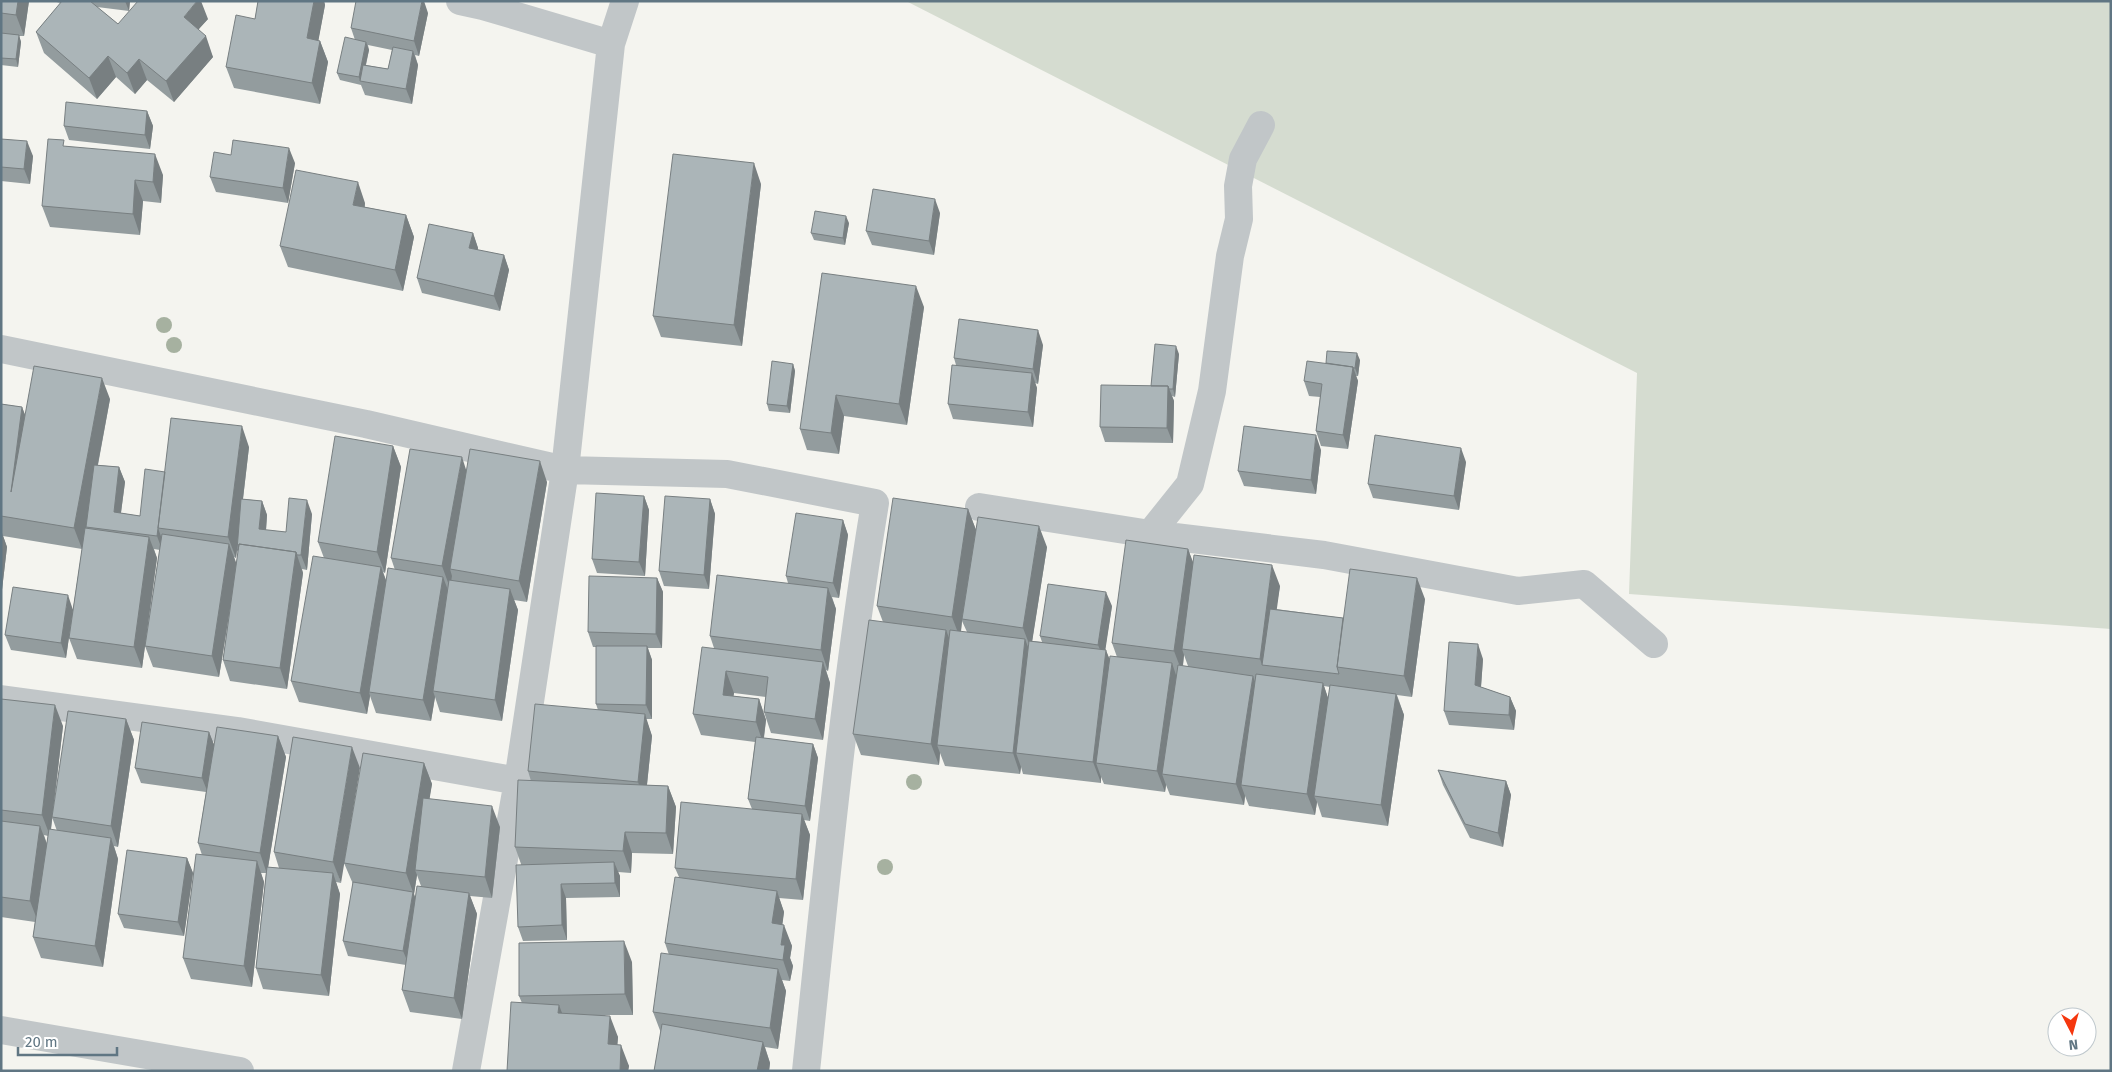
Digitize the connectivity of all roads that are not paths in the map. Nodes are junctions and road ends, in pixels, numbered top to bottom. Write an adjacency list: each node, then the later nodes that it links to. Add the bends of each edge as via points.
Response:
1 (460, 1): 3 (street)
2 (625, 1): 3 (street)
3 (611, 44): 6 (street)
4 (1261, 125): 8 (street, via 1243,159 1238,186 1239,219 1226,278 1212,391 1190,484)
5 (1, 349): 6 (street, via 366,424)
6 (565, 470): 11 (street); 15 (street, via 727,474 874,502 833,820)
7 (979, 507): 8 (street)
8 (1150, 534): 9 (street, via 1324,555 1518,591 1584,584)
9 (1654, 644)
10 (1, 700): 11 (street, via 238,731)
11 (518, 781): 14 (street)
12 (1, 1030): 13 (street)
13 (240, 1071)
14 (466, 1071)
15 (806, 1071)

